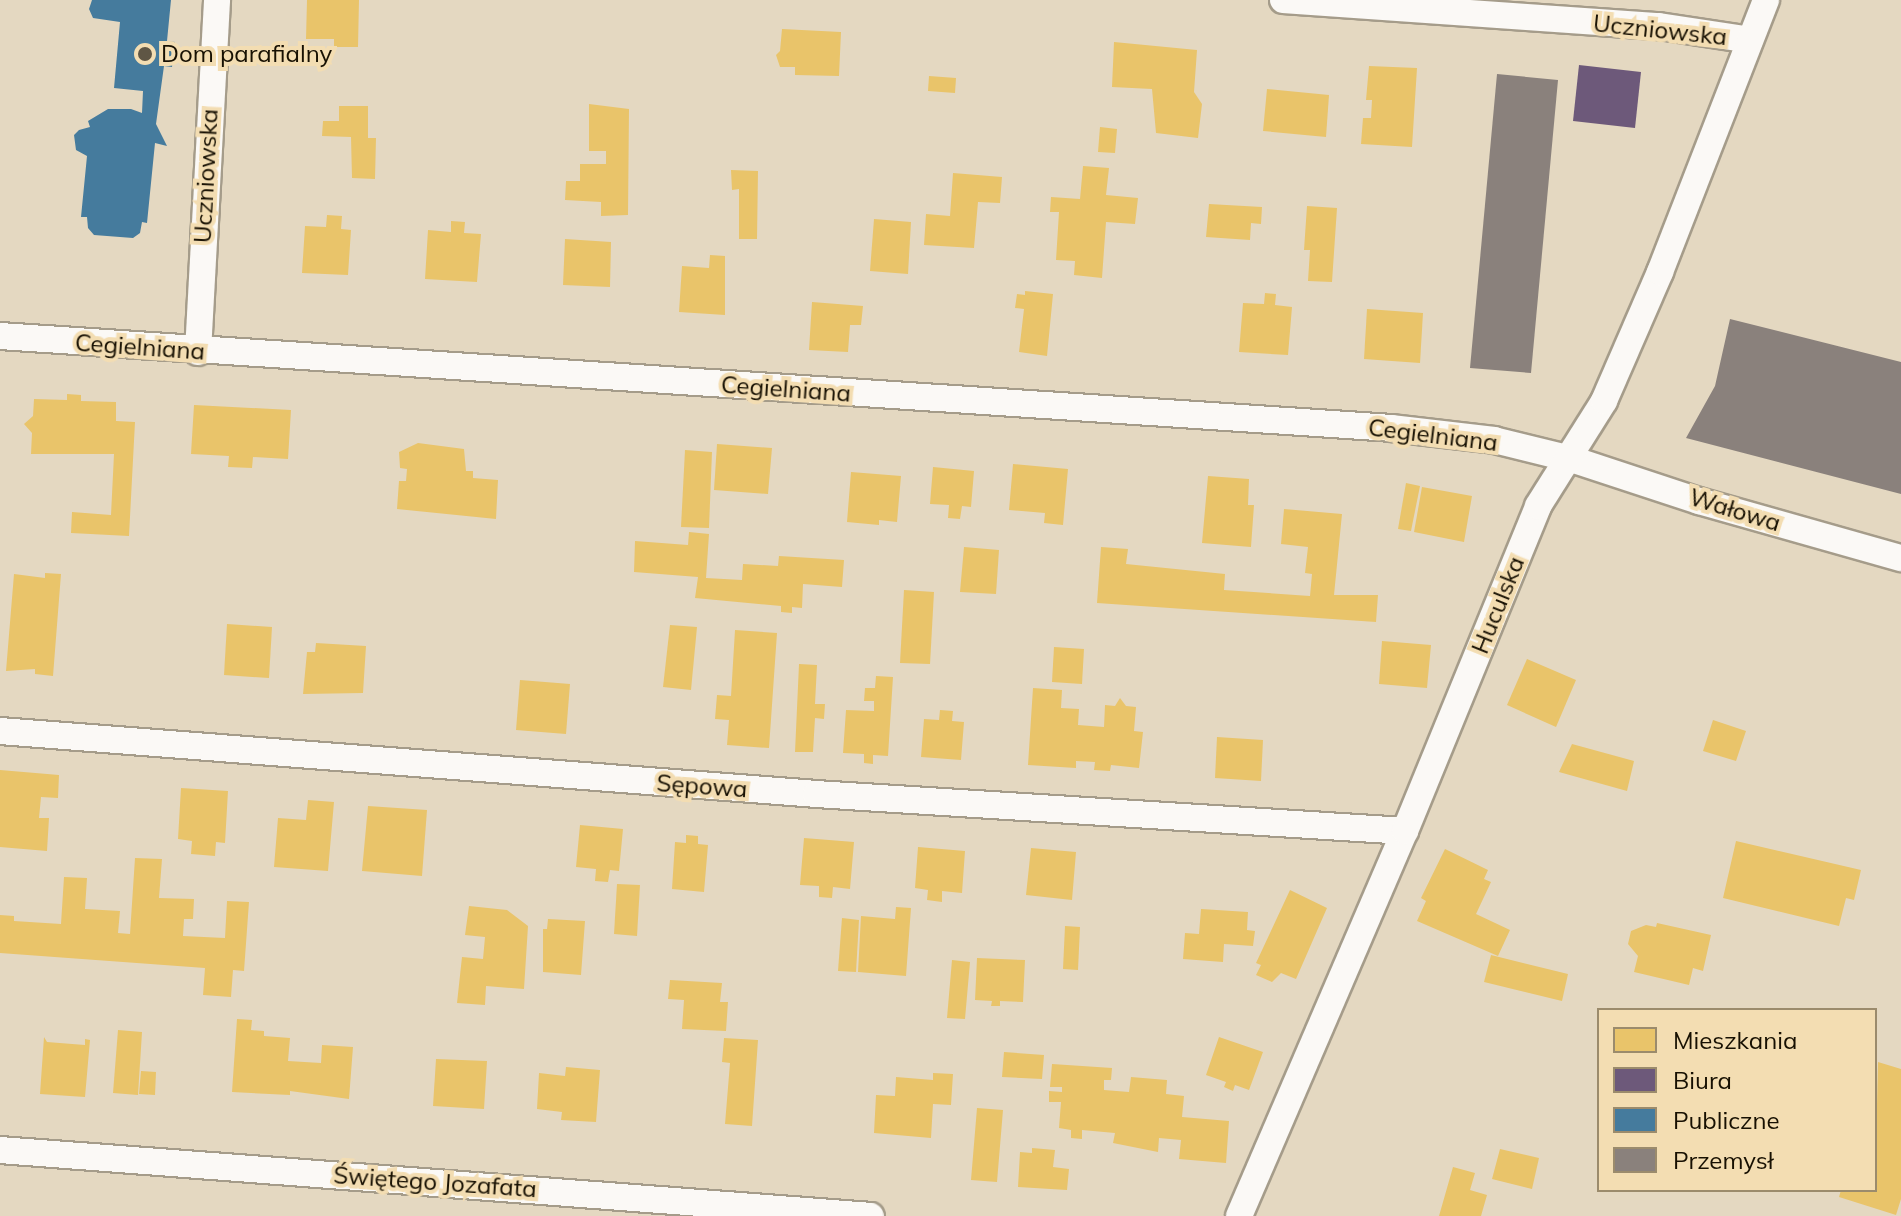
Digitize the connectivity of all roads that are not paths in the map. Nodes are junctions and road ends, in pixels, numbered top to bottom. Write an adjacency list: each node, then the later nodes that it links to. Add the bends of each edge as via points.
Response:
1 (217, 0): 6 (street, Uczniowska)
2 (1283, 0): 4 (street, Uczniowska, via 1659,26)
3 (1766, 0): 4 (street, Huculska)
4 (1750, 40): 7 (street, Huculska, via 1660,272 1604,401)
5 (0, 336): 6 (street, Cegielniana)
6 (198, 352): 7 (street, Cegielniana, via 1391,428 1494,440)
7 (1571, 459): 8 (street, Wałowa); 10 (street, Huculska, via 1538,506)
8 (1901, 558)
9 (0, 731): 10 (street, Sępowa, via 724,788)
10 (1405, 831): 13 (street, Huculska)
11 (0, 1150): 12 (street, Świętego Jozafata)
12 (871, 1216)
13 (1239, 1216)

